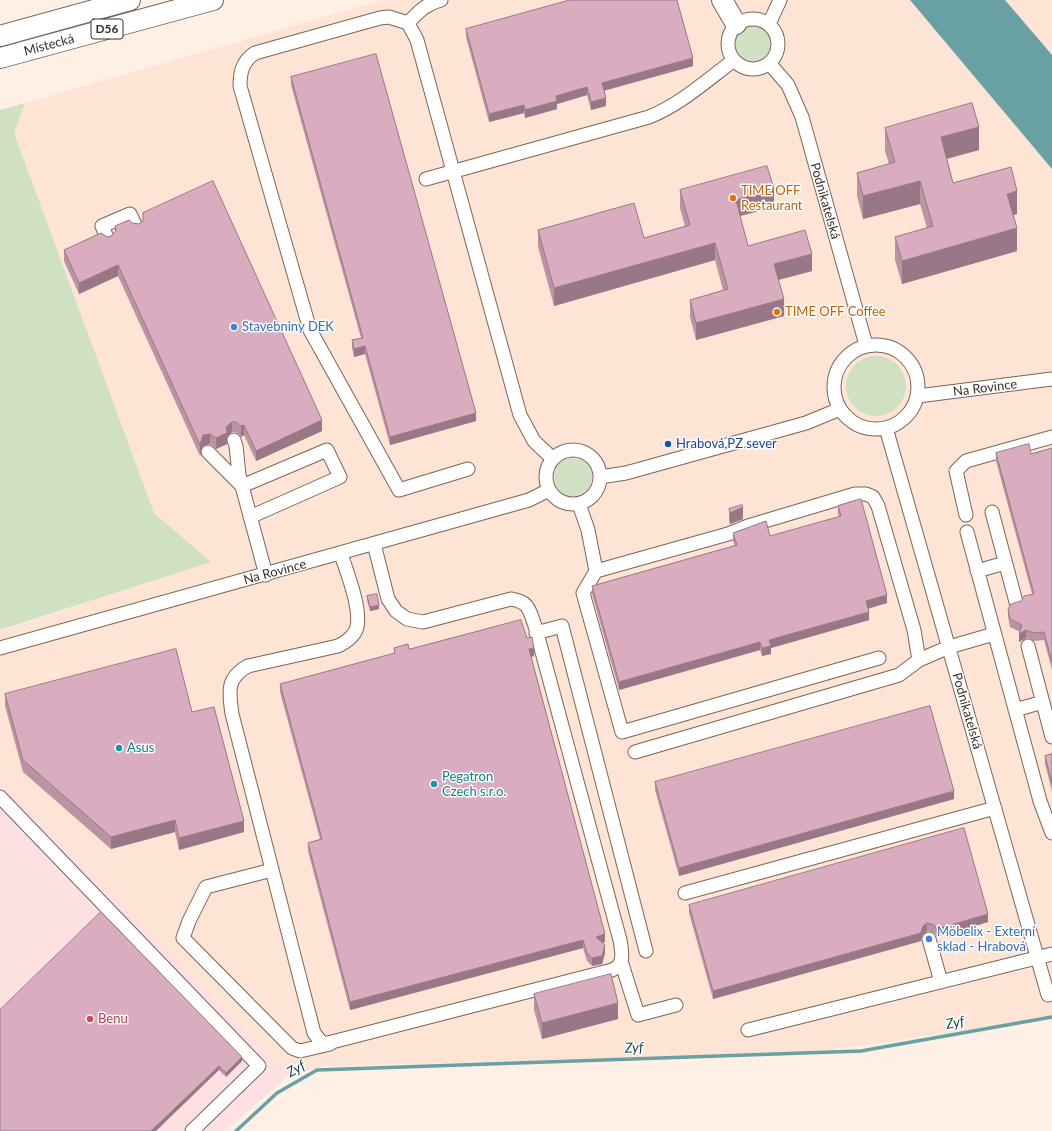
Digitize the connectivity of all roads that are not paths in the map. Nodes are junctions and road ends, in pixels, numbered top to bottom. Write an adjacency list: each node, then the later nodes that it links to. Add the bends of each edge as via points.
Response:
1 (130, 0): 9 (highway, Místecká / D56)
2 (213, 0): 10 (highway, Místecká / D56)
3 (441, 0): 6 (street, via 419,10)
4 (722, 0): 7 (highway)
5 (780, 0): 8 (street)
6 (408, 23): 13 (street, via 417,40); 26 (street, via 389,17 380,18 255,53 248,57 243,65 240,86 310,330 398,490)
7 (736, 24): 8 (street, via 749,18 763,20); 11 (street, via 731,30 728,46)
8 (769, 24): 12 (street, via 777,36 778,43 778,51)
9 (0, 36)
10 (0, 58)
11 (734, 60): 12 (street, via 747,68 755,69); 13 (street, via 668,110)
12 (770, 63): 17 (street, Podnikatelská, via 788,85 802,116)
13 (454, 171): 14 (street); 25 (street, via 520,415 534,441)
14 (426, 179)
15 (136, 227): 16 (street, via 130,214 102,226)
16 (108, 240)
17 (866, 345): 19 (street, via 885,345 902,353 911,362 916,373); 20 (street, via 849,354 838,369 834,389)
18 (1052, 379): 19 (street, Na Rovince)
19 (918, 396): 21 (street, via 906,417)
20 (840, 409): 21 (street, via 845,416 860,426); 27 (street, via 806,423 626,473)
21 (886, 428): 45 (street, Podnikatelská)
22 (1052, 437): 32 (street, via 966,461 956,471)
23 (234, 440): 28 (street)
24 (208, 452): 28 (street)
25 (552, 458): 27 (street, via 566,450 581,451 595,461); 29 (street, via 545,474)
26 (468, 469)
27 (600, 477): 30 (street, via 599,486 594,494)
28 (242, 486): 33 (street); 33 (street, via 327,450 340,477)
29 (549, 490): 30 (street, via 562,502); 35 (street, Na Rovince, via 529,500)
30 (580, 504): 38 (street)
31 (992, 512): 37 (street)
32 (966, 515)
33 (250, 517): 40 (street)
34 (967, 532): 39 (street)
35 (374, 544): 36 (street, Na Rovince); 42 (street, via 388,599 396,612 407,619 424,622 511,599 521,601 527,606)
36 (342, 554): 40 (street, Na Rovince); 56 (street, via 357,610 357,627 350,639 338,646 248,666 240,671 230,684 232,714)
37 (1005, 563): 39 (street); 41 (street)
38 (596, 571): 47 (street, via 583,593 622,732); 48 (street, via 728,534 855,494 866,494 873,497 878,506 914,630)
39 (977, 571): 43 (street)
40 (266, 575): 46 (street, Na Rovince)
41 (1016, 602)
42 (536, 632): 59 (street, via 562,626); 62 (street, via 620,940)
43 (994, 634): 45 (street); 50 (street)
44 (1028, 646): 49 (street)
45 (949, 647): 48 (street); 54 (street, Podnikatelská)
46 (0, 648)
47 (879, 658)
48 (919, 660): 52 (street, via 899,675)
49 (1043, 702): 50 (street); 51 (street)
50 (1015, 710): 55 (street)
51 (1052, 738)
52 (635, 752)
53 (0, 797): 68 (street, via 259,1066)
54 (995, 808): 57 (street); 61 (street, Podnikatelská)
55 (1052, 833)
56 (272, 870): 67 (street, via 314,1033 322,1043); 67 (street, via 206,887 189,920 184,938 292,1048 300,1051)
57 (685, 893)
58 (929, 939): 63 (street)
59 (646, 951)
60 (1052, 954): 61 (street)
61 (1038, 958): 63 (street); 64 (street, Podnikatelská)
62 (621, 961): 65 (street, via 638,1015); 67 (street, via 617,968 612,970)
63 (941, 982): 66 (street)
64 (1048, 995)
65 (676, 1005)
66 (748, 1030)
67 (334, 1043)
68 (192, 1131)

